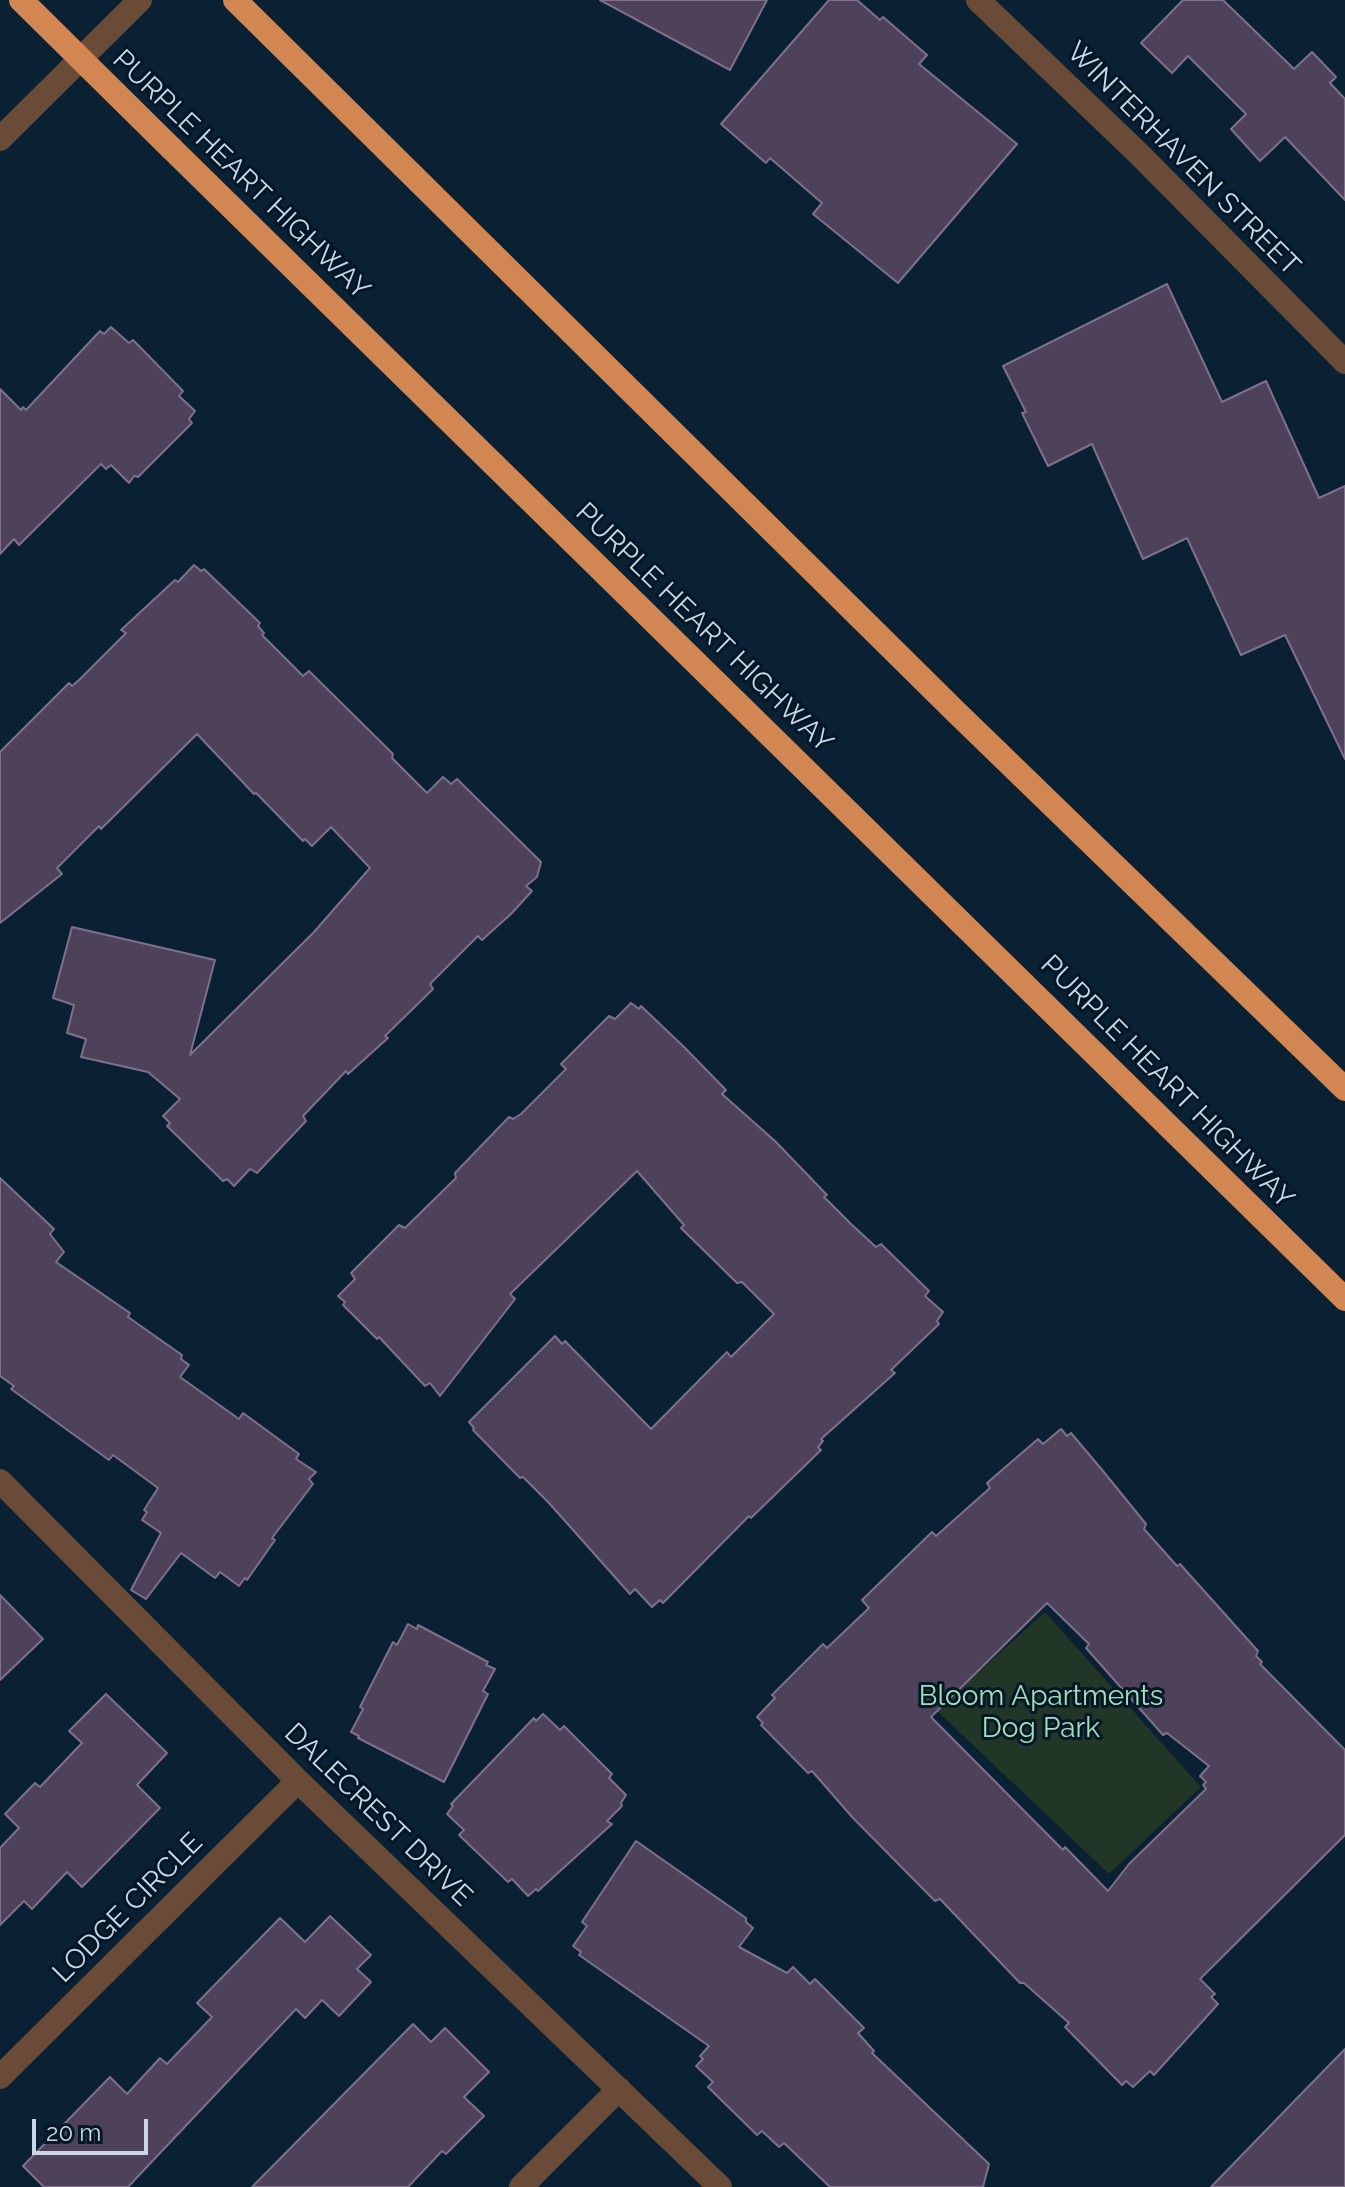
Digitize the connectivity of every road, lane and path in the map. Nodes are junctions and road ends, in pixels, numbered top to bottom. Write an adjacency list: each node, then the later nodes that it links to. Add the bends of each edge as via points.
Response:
1 (21, 0): 10 (highway, PURPLE HEART HIGHWAY, bridge)
2 (140, 0): 5 (street)
3 (235, 0): 7 (highway)
4 (978, 0): 6 (street, WINTERHAVEN STREET)
5 (0, 139)
6 (1345, 362)
7 (1222, 969): 8 (highway); 9 (highway)
8 (1345, 1072)
9 (1345, 1089)
10 (1345, 1299)
11 (0, 1481): 12 (street, DALECREST DRIVE)
12 (298, 1781): 13 (street, LODGE CIRCLE); 14 (street, DALECREST DRIVE)
13 (0, 2077)
14 (619, 2089): 15 (street); 16 (street, DALECREST DRIVE)
15 (521, 2187)
16 (720, 2187)

